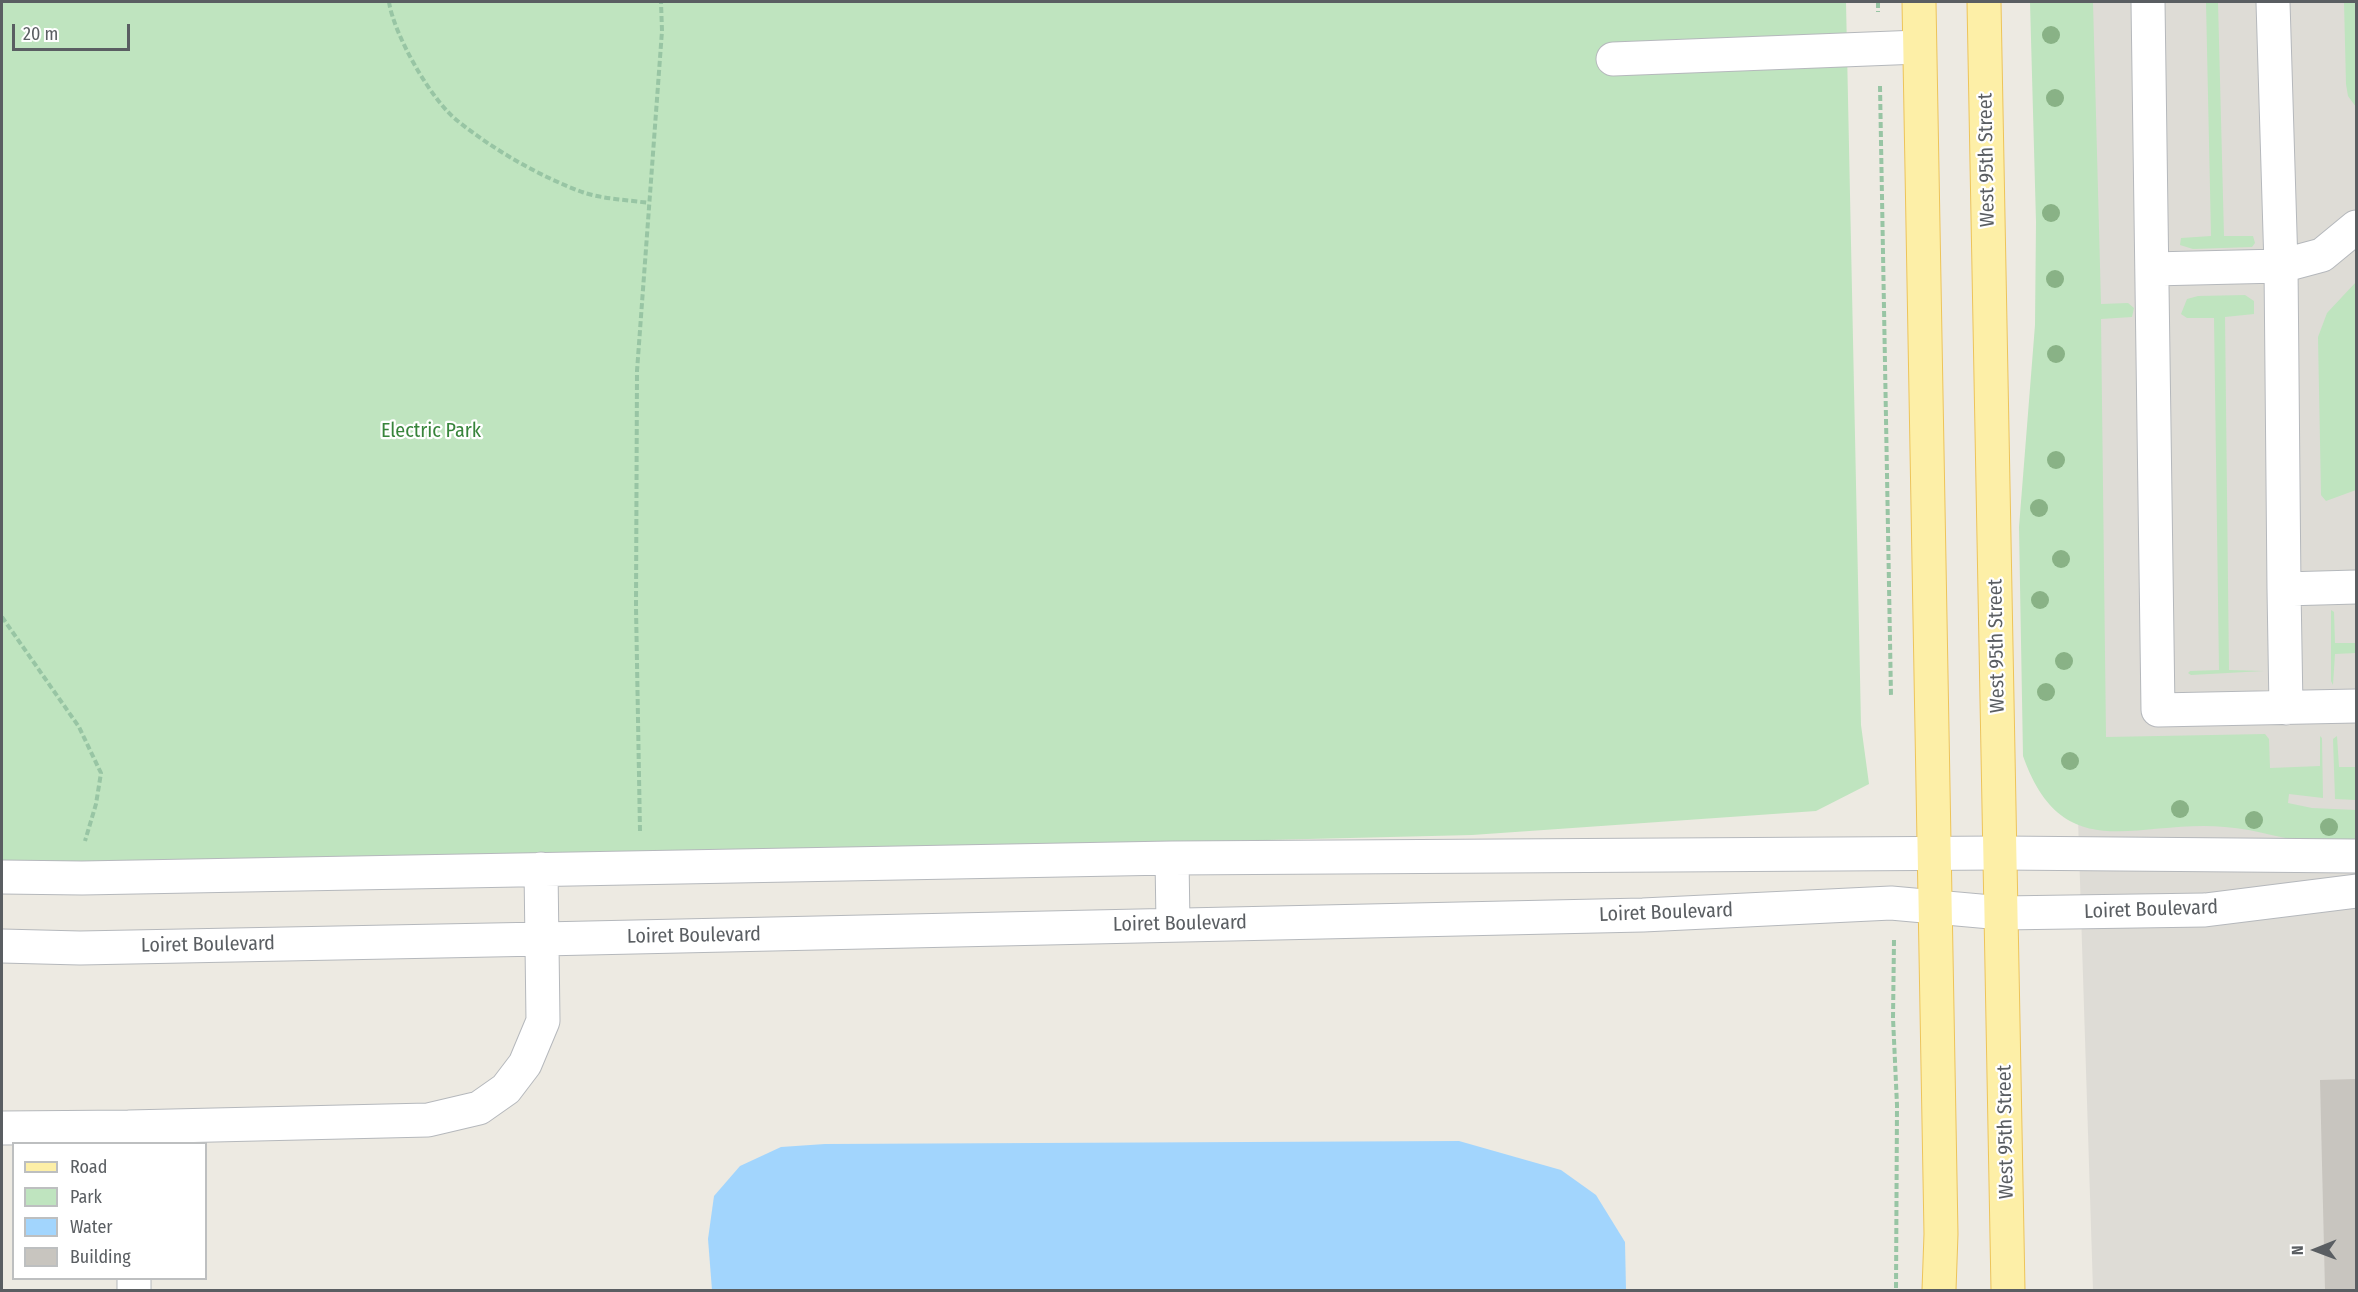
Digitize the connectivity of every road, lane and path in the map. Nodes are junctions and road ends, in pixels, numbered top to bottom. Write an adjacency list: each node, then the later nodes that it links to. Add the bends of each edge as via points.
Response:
1 (388, 2): 11 (path, via 415,68 457,121 521,163 583,192)
2 (661, 2): 11 (path)
3 (1878, 2): 9 (path)
4 (1919, 2): 8 (main road)
5 (1984, 2): 23 (main road, West 95th Street)
6 (2148, 2): 14 (street)
7 (2273, 2): 13 (street)
8 (1919, 47): 9 (street); 24 (main road)
9 (1879, 49): 10 (street); 18 (path)
10 (1613, 59)
11 (650, 203): 21 (path, via 637,371)
12 (2356, 227): 13 (street, via 2322,255)
13 (2281, 266): 14 (street); 16 (street)
14 (2152, 269): 20 (street, via 2158,710)
15 (2356, 586): 16 (street)
16 (2284, 589): 20 (street)
17 (2, 617): 22 (path, via 79,727 101,773)
18 (1891, 697)
19 (2356, 706): 20 (street)
20 (2286, 708)
21 (640, 835)
22 (82, 848)
23 (2001, 853): 24 (street); 25 (street); 32 (main road, West 95th Street)
24 (1934, 854): 26 (street); 31 (main road)
25 (2356, 856)
26 (1172, 858): 27 (street); 33 (street)
27 (541, 869): 28 (street); 34 (street)
28 (2, 877)
29 (2356, 891): 32 (street, Loiret Boulevard, via 2205,910)
30 (1891, 903): 31 (street, Loiret Boulevard); 33 (street, Loiret Boulevard, via 1643,915); 38 (path, via 1895,948)
31 (1935, 909): 32 (street, Loiret Boulevard); 39 (main road)
32 (2002, 913): 40 (main road, West 95th Street)
33 (1173, 924): 34 (street, Loiret Boulevard)
34 (543, 939): 35 (street, Loiret Boulevard, via 80,948); 37 (street, via 543,1021 525,1065 506,1089 479,1108 428,1120)
35 (2, 946)
36 (2, 1128): 37 (street)
37 (130, 1135)
38 (1896, 1290)
39 (1939, 1290)
40 (2008, 1290)

